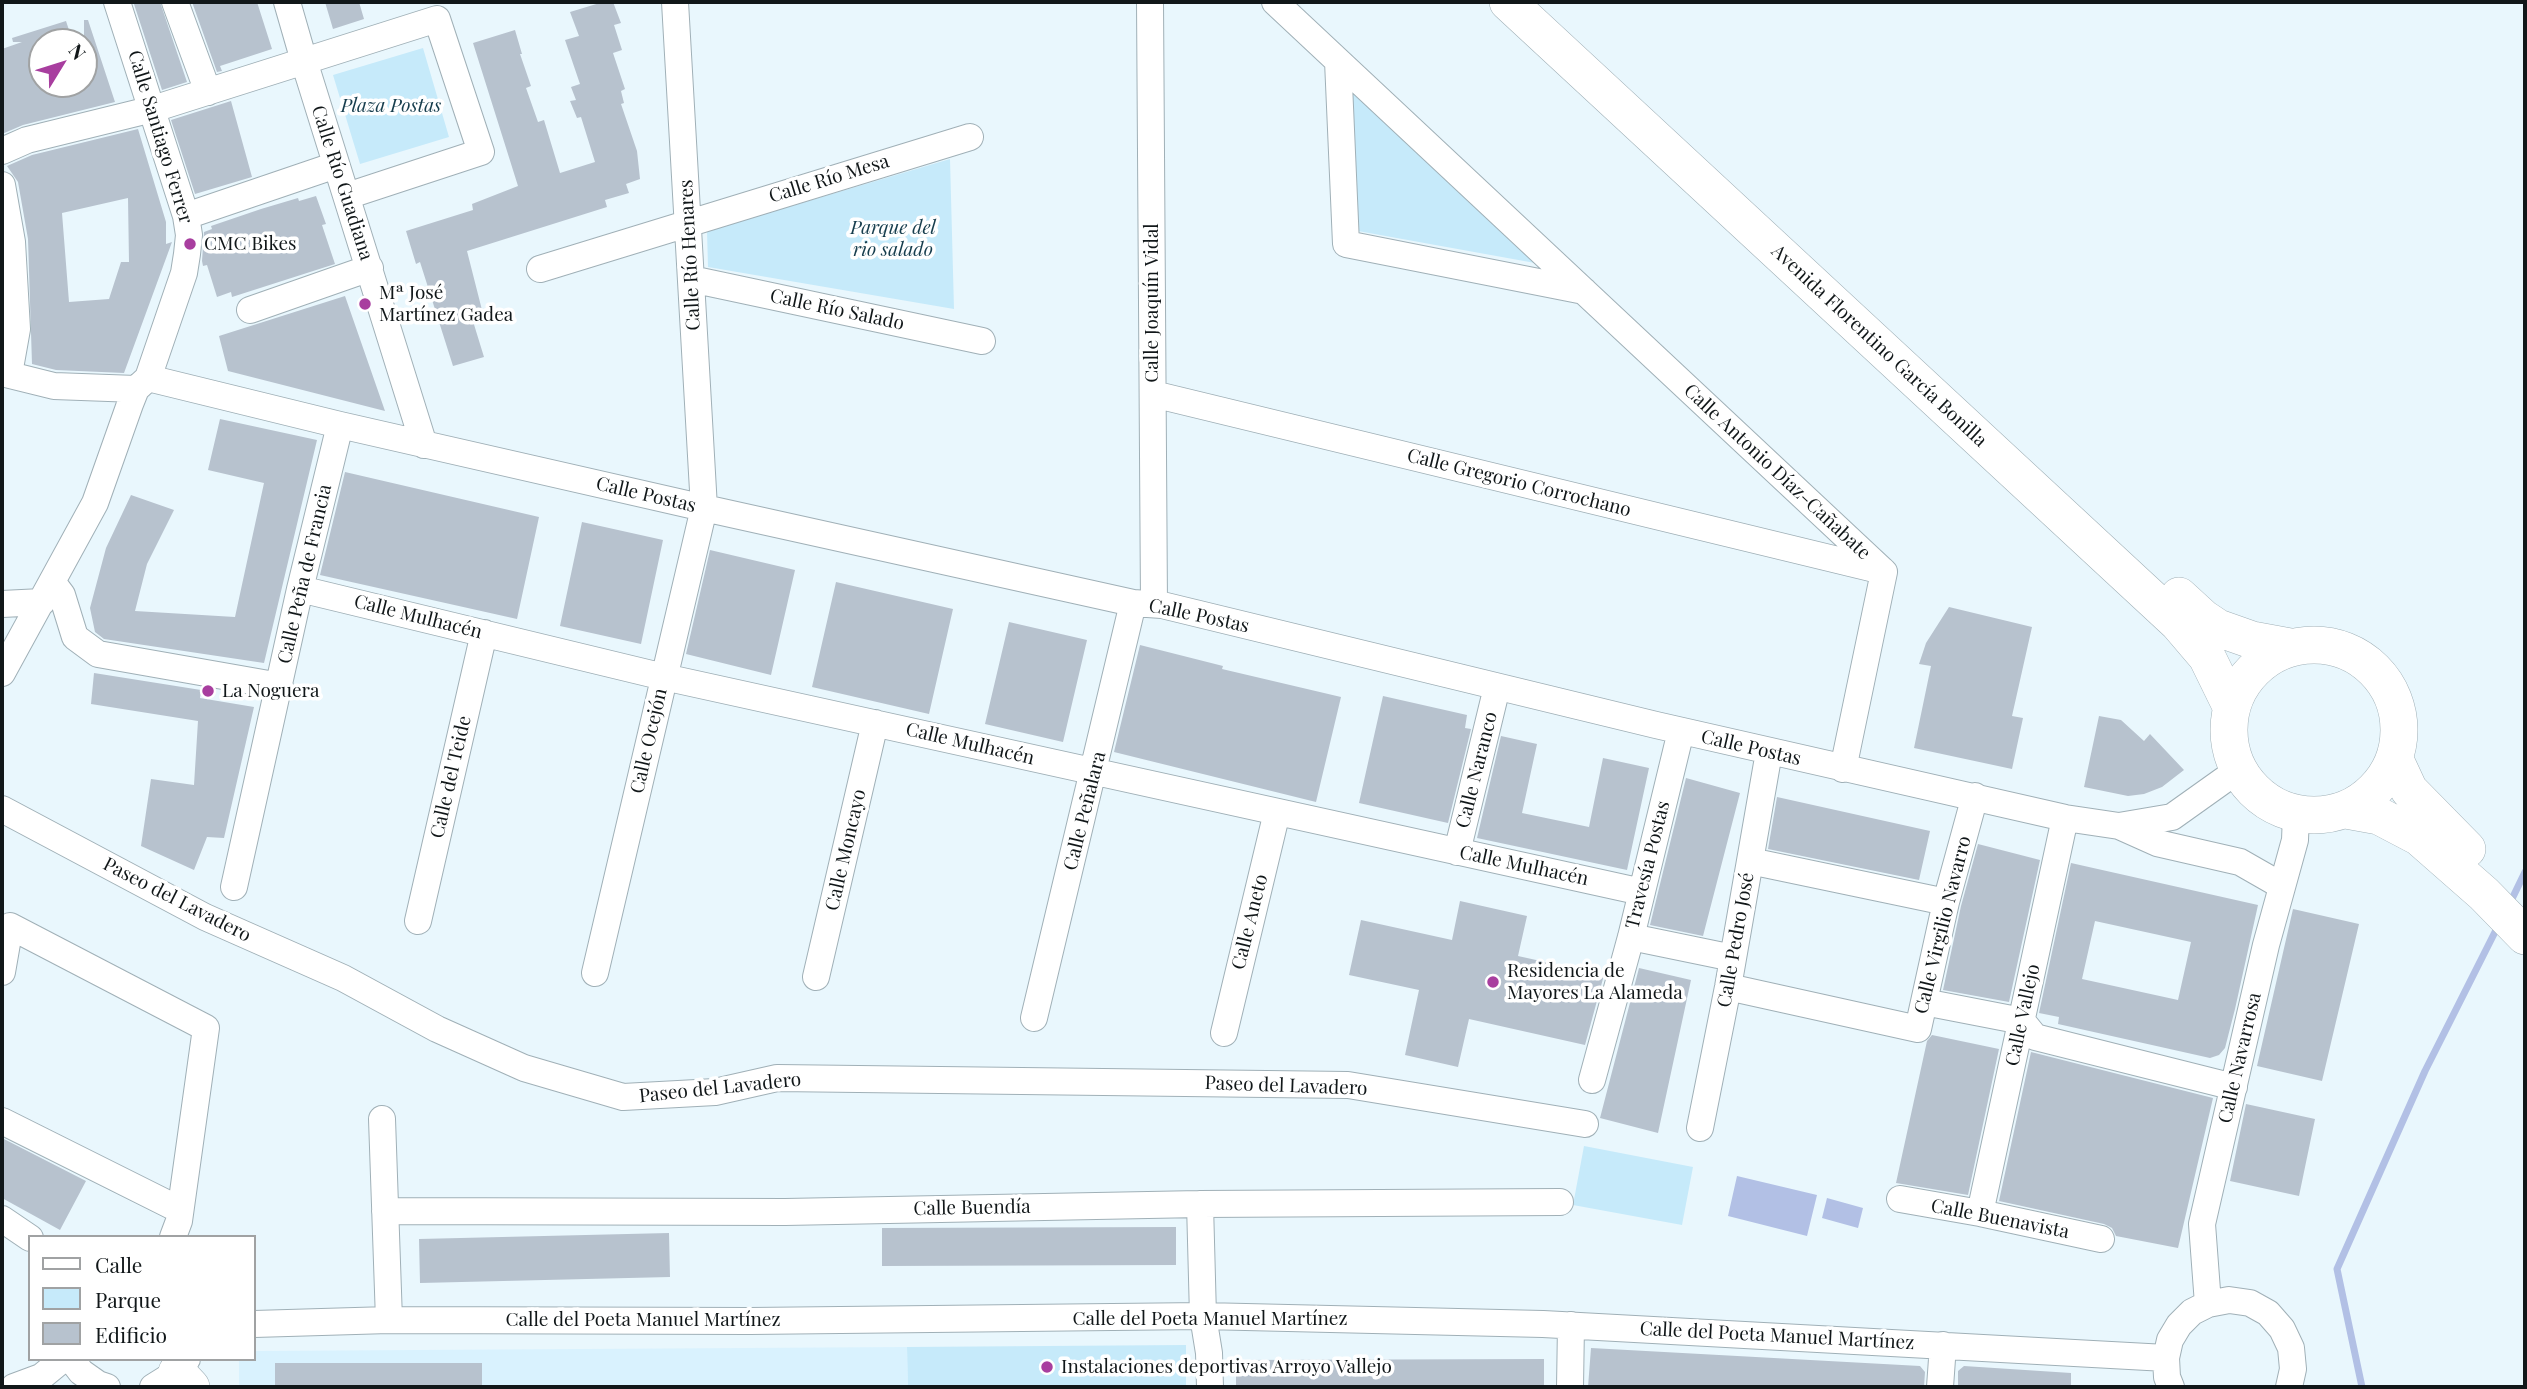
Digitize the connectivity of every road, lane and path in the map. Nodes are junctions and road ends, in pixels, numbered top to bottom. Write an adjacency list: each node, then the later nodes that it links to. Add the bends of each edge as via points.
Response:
1 (117, 2): 12 (street, Calle Santiago Ferrer)
2 (175, 2): 11 (street)
3 (287, 2): 9 (street, Calle Río Guadiana)
4 (1150, 2): 28 (street, Calle Joaquín Vidal)
5 (1275, 2): 10 (street, Calle Antonio Díaz-Cañabate)
6 (1508, 2): 43 (street, Avenida Florentino García Bonilla, via 2178,623 2207,657)
7 (1540, 2): 38 (street, Avenida Florentino García Bonilla, via 2203,618 2232,634)
8 (682, 4): 19 (street, Calle Río Henares)
9 (304, 61): 11 (street); 15 (street, Calle Río Guadiana); 17 (street, via 437,19 481,152)
10 (1338, 61): 23 (street, Calle Antonio Díaz-Cañabate); 23 (street, via 1346,244)
11 (208, 92): 12 (street)
12 (153, 109): 14 (street, via 27,140); 18 (street, Calle Santiago Ferrer)
13 (970, 137): 19 (street, Calle Río Mesa)
14 (2, 151)
15 (336, 165): 17 (street, Calle Río Guadiana); 18 (street)
16 (2, 186): 26 (street, via 12,242 17,330)
17 (347, 195): 20 (street, Calle Río Guadiana)
18 (186, 216): 27 (street, Calle Santiago Ferrer, via 189,235 184,273)
19 (688, 222): 21 (street, Calle Río Mesa); 22 (street, Calle Río Henares)
20 (370, 268): 24 (street); 30 (street, Calle Río Guadiana)
21 (540, 269)
22 (691, 279): 25 (street, Calle Río Salado); 31 (street, Calle Río Henares)
23 (1584, 291): 32 (street, Calle Antonio Díaz-Cañabate)
24 (250, 310)
25 (982, 341)
26 (5, 374): 27 (street, Calle Postas, via 54,386)
27 (142, 384): 29 (street, Calle Postas); 34 (street, Calle Santiago Ferrer, via 95,503)
28 (1153, 394): 32 (street, Calle Gregorio Corrochano); 36 (street, Calle Joaquín Vidal)
29 (340, 425): 30 (street, Calle Postas); 33 (street, Calle Peña de Francia)
30 (424, 445): 31 (street, Calle Postas)
31 (704, 508): 36 (street, Calle Postas); 40 (street, Calle Ocejón)
32 (1884, 572): 48 (street, Calle Antonio Díaz-Cañabate)
33 (300, 589): 37 (street, Calle Mulhacén); 41 (street, Calle Peña de Francia)
34 (47, 593): 35 (street); 39 (street, Calle Santiago Ferrer); 41 (street, via 62,595 75,637 98,654)
35 (2, 604)
36 (1143, 604): 42 (street, Calle Postas); 50 (street, Calle Peñalara)
37 (484, 633): 40 (street, Calle Mulhacén); 65 (street, Calle del Teide)
38 (2290, 647): 43 (street, via 2262,662); 47 (street, via 2316,643 2349,651 2368,663 2400,711)
39 (2, 673)
40 (664, 677): 44 (street, Calle Mulhacén); 70 (street, Calle Ocejón)
41 (280, 686): 61 (street, Calle Peña de Francia)
42 (1497, 687): 45 (street, Calle Postas); 58 (street, Calle Naranco)
43 (2231, 706): 49 (street, via 2229,742)
44 (875, 723): 50 (street, Calle Mulhacén); 71 (street, Calle Moncayo)
45 (1681, 731): 46 (street, Calle Postas); 62 (street, Travesía Postas)
46 (1769, 752): 48 (street, Calle Postas); 59 (street, Calle Pedro José)
47 (2396, 762): 53 (street, via 2377,788); 64 (street, via 2409,790)
48 (1843, 769): 51 (street, Calle Postas)
49 (2238, 770): 55 (street, via 2268,802); 57 (street, Calle Postas, via 2172,817)
50 (1094, 772): 54 (street, Calle Mulhacén); 74 (street, Calle Peñalara)
51 (1975, 796): 56 (street, Calle Postas); 63 (street, Calle Virgilio Navarro)
52 (2, 809): 81 (street, Paseo del Lavadero, via 205,917 343,978 438,1029 524,1068 623,1097 715,1092 777,1078 1348,1084)
53 (2346, 810): 55 (street); 66 (street, via 2379,816 2419,837)
54 (1277, 811): 58 (street, Calle Mulhacén); 76 (street, Calle Aneto)
55 (2297, 814): 60 (street, Calle Navarrosa)
56 (2065, 818): 57 (street, Calle Postas); 75 (street, Calle Vallejo)
57 (2119, 826): 60 (street, via 2157,843 2240,862)
58 (1457, 852): 62 (street, Calle Mulhacén)
59 (1750, 861): 63 (street); 68 (street, Calle Pedro José)
60 (2282, 886): 78 (street, Calle Navarrosa)
61 (234, 887)
62 (1642, 892): 67 (street, Travesía Postas)
63 (1946, 902): 73 (street, Calle Virgilio Navarro)
64 (2525, 906)
65 (418, 920)
66 (2525, 936)
67 (1631, 937): 68 (street); 77 (street, Travesía Postas)
68 (1733, 958): 72 (street, Calle Pedro José)
69 (2, 972): 86 (street, via 10,926 206,1028)
70 (594, 973)
71 (816, 977)
72 (1728, 987): 73 (street, Calle Virgilio Navarro, via 1918,1029); 82 (street, Calle Pedro José)
73 (1924, 1002): 75 (street)
74 (1034, 1018)
75 (2022, 1021): 78 (street, via 2035,1037); 88 (street, Calle Vallejo)
76 (1224, 1033)
77 (1592, 1080)
78 (2234, 1087): 93 (street, Calle Navarrosa, via 2202,1224)
79 (382, 1119): 87 (street)
80 (2, 1121): 86 (street)
81 (1585, 1124)
82 (1700, 1128)
83 (1900, 1199): 88 (street, Calle Buenavista)
84 (1560, 1202): 85 (street, Calle Buendía)
85 (1200, 1203): 87 (street, Calle Buendía, via 785,1212); 94 (street)
86 (180, 1210): 90 (street)
87 (385, 1211): 95 (street)
88 (1980, 1213): 92 (street, Calle Buenavista)
89 (2, 1219): 91 (street)
90 (174, 1235)
91 (28, 1237)
92 (2101, 1239)
93 (2208, 1304): 99 (street, via 2179,1325); 108 (street, via 2250,1303 2268,1313 2283,1329 2291,1348)
94 (1203, 1316): 95 (street, Calle del Poeta Manuel Martínez); 97 (street, Calle del Poeta Manuel Martínez); 104 (street)
95 (389, 1320): 96 (street, Calle del Poeta Manuel Martínez)
96 (256, 1324)
97 (1572, 1325): 98 (street, Calle del Poeta Manuel Martínez); 105 (street)
98 (1942, 1345): 99 (street, Calle del Poeta Manuel Martínez); 106 (street)
99 (2166, 1358): 107 (street)
100 (61, 1361): 102 (street, via 41,1377)
101 (73, 1361): 103 (street, via 81,1372)
102 (14, 1387)
103 (107, 1387)
104 (1210, 1387)
105 (1570, 1387)
106 (1940, 1387)
107 (2171, 1387)
108 (2289, 1387)

